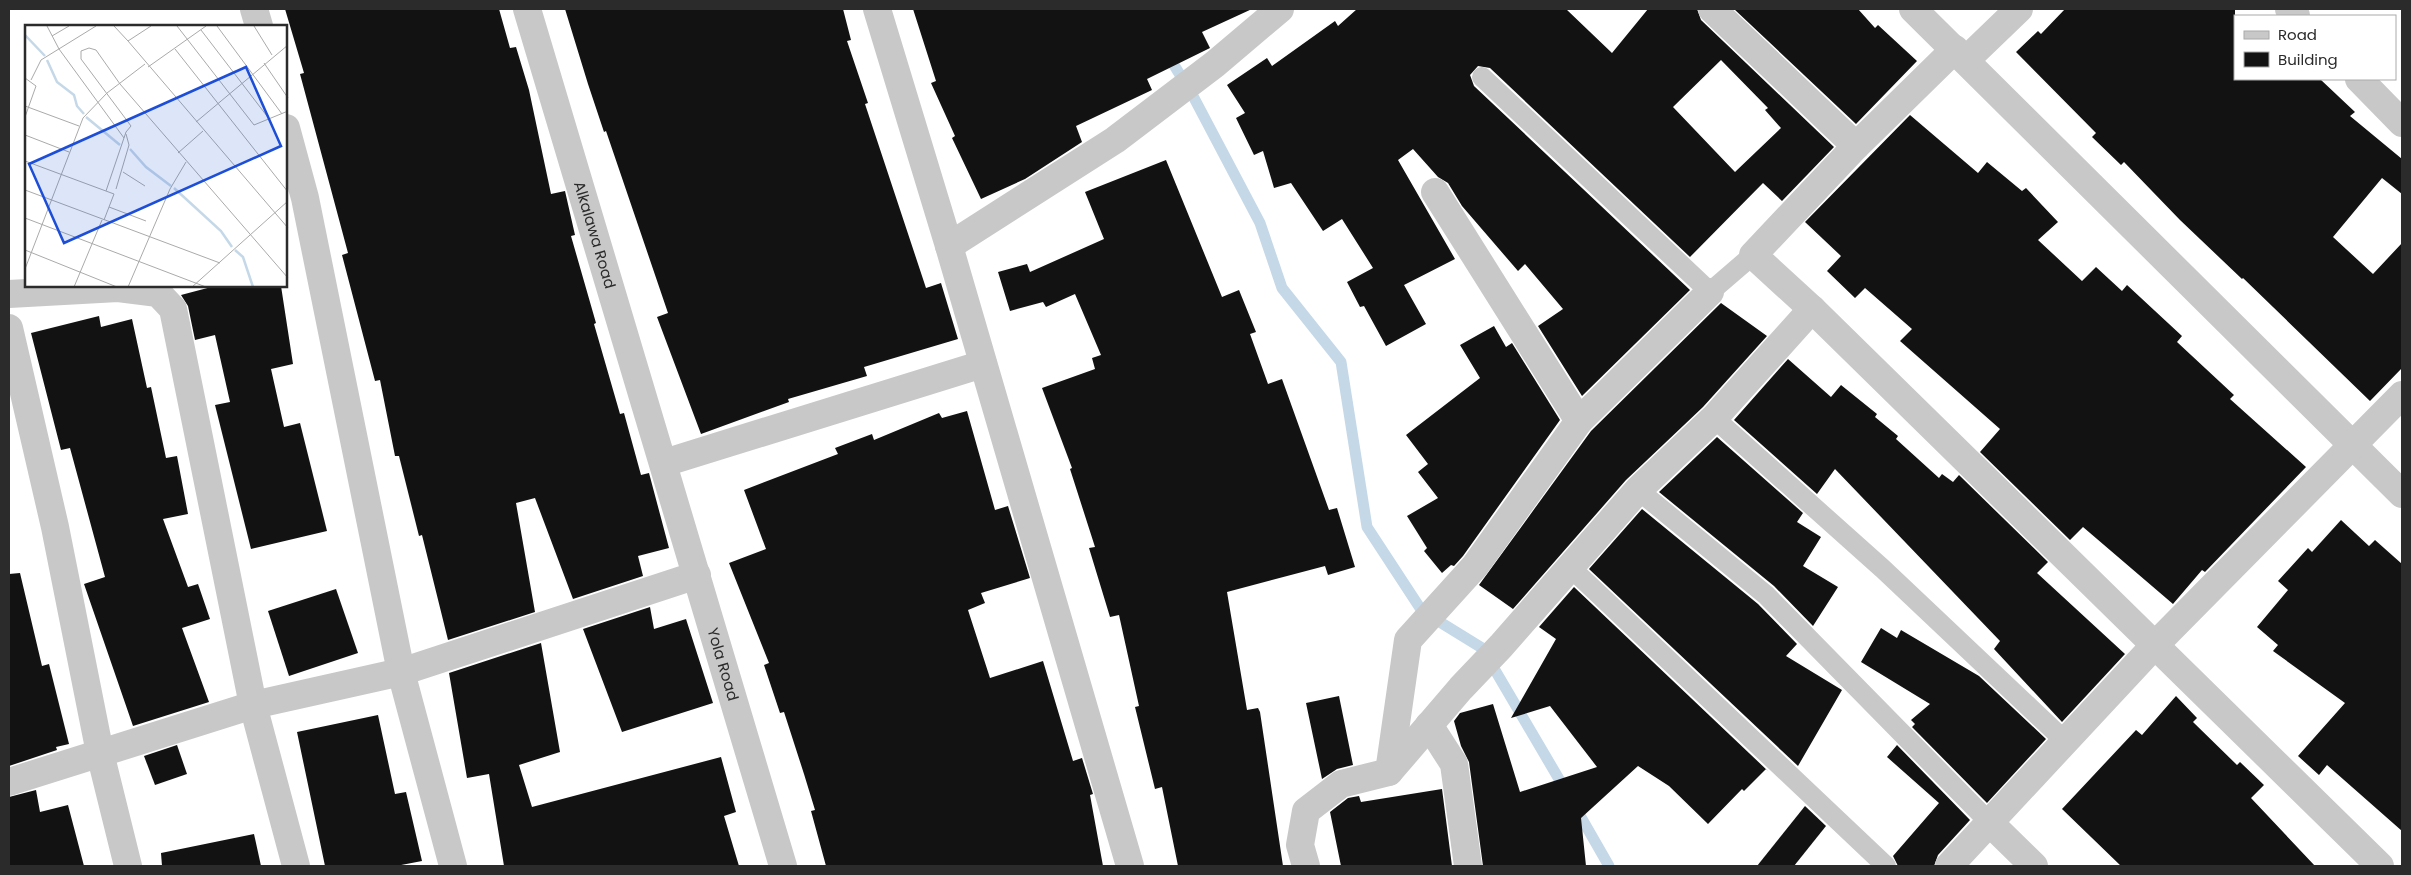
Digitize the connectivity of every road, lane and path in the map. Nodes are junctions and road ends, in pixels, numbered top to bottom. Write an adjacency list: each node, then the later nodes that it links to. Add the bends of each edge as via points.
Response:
1 (254, 9): 8 (street)
2 (527, 9): 27 (street, Alkalawa Road)
3 (877, 9): 16 (street)
4 (1280, 9): 16 (street, via 1176,95 1115,140)
5 (1712, 9): 14 (street)
6 (1914, 9): 9 (street)
7 (2019, 9): 9 (street)
8 (259, 25)
9 (1961, 55): 14 (street); 26 (street)
10 (1482, 77): 18 (lane)
11 (2359, 80): 12 (street)
12 (2402, 123)
13 (288, 135): 33 (street, via 305,198)
14 (1856, 146): 17 (street)
15 (1435, 192): 25 (street)
16 (949, 246): 22 (street)
17 (1753, 254): 18 (lane); 20 (street)
18 (1710, 292): 25 (street)
19 (9, 294): 34 (street, via 118,288 158,293 173,309)
20 (1812, 309): 24 (street); 32 (street)
21 (9, 328): 37 (street, via 55,526)
22 (983, 364): 27 (street); 45 (street)
23 (2402, 395): 26 (street)
24 (1714, 418): 28 (street); 36 (lane, via 1883,569)
25 (1579, 421): 38 (street, via 1476,566 1408,640)
26 (2353, 444): 29 (street); 32 (street)
27 (664, 463): 31 (street, Yola Road)
28 (1638, 490): 30 (street); 40 (lane, via 1766,595)
29 (2402, 494)
30 (1570, 567): 35 (street); 48 (lane)
31 (697, 575): 33 (street); 44 (street, Yola Road)
32 (2154, 646): 36 (street); 51 (street)
33 (401, 672): 34 (street); 43 (street)
34 (253, 705): 37 (street); 42 (street)
35 (1429, 725): 38 (street); 47 (street, via 1454,764)
36 (2066, 742): 40 (street)
37 (100, 754): 39 (street); 41 (street)
38 (1389, 772): 46 (street, via 1341,784 1306,811 1300,845)
39 (9, 782)
40 (1991, 824): 49 (street); 50 (street)
41 (128, 866)
42 (296, 866)
43 (454, 866)
44 (783, 866)
45 (1130, 866)
46 (1306, 866)
47 (1468, 866)
48 (1886, 866)
49 (1949, 866)
50 (2034, 866)
51 (2380, 866)

